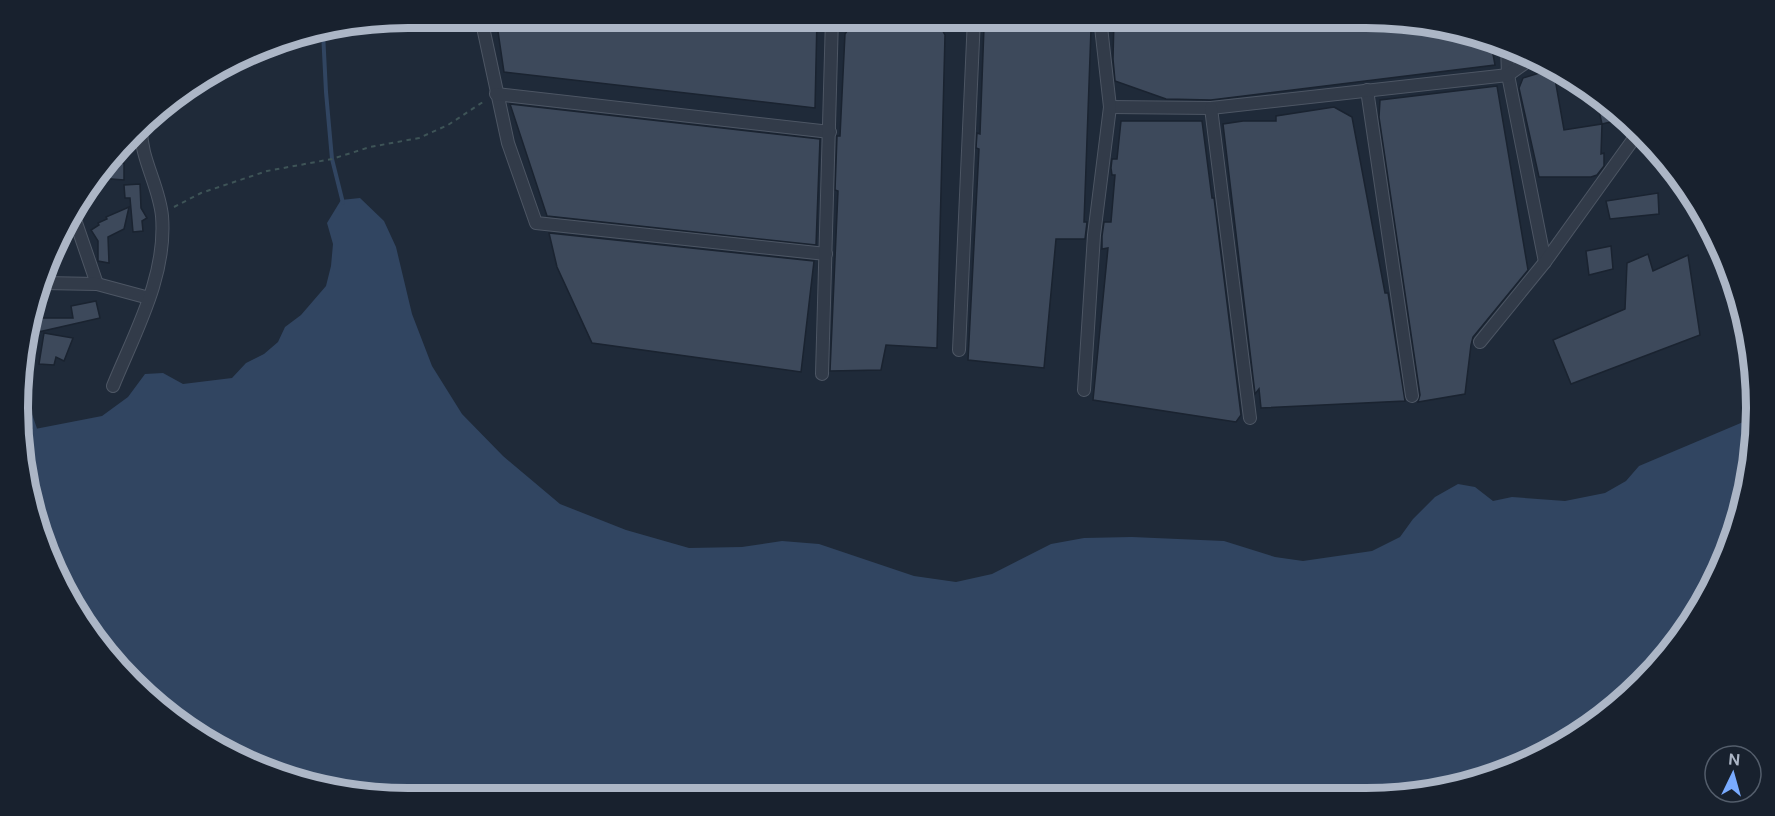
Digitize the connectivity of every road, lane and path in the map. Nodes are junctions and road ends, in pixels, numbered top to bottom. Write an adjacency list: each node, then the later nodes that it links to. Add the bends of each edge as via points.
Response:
1 (483, 28): 9 (street)
2 (832, 28): 12 (street)
3 (974, 28): 23 (street)
4 (1101, 28): 10 (street)
5 (1507, 55): 7 (street)
6 (1525, 63): 7 (street)
7 (1508, 75): 8 (street); 18 (street)
8 (1367, 90): 11 (street); 27 (street)
9 (496, 94): 12 (street); 15 (path, via 448,125 419,138 267,171 201,193); 17 (street, via 508,143 536,223)
10 (1110, 107): 11 (street); 26 (street, via 1095,234)
11 (1211, 108): 28 (street)
12 (830, 132): 17 (street)
13 (141, 139): 15 (street)
14 (1634, 139): 18 (street)
15 (162, 214): 21 (street, via 161,258)
16 (76, 223): 20 (street)
17 (826, 254): 24 (street)
18 (1545, 262): 22 (street)
19 (50, 284): 20 (street)
20 (97, 284): 21 (street)
21 (149, 298): 25 (street)
22 (1480, 342)
23 (959, 350)
24 (822, 374)
25 (113, 386)
26 (1084, 390)
27 (1412, 396)
28 (1250, 418)

